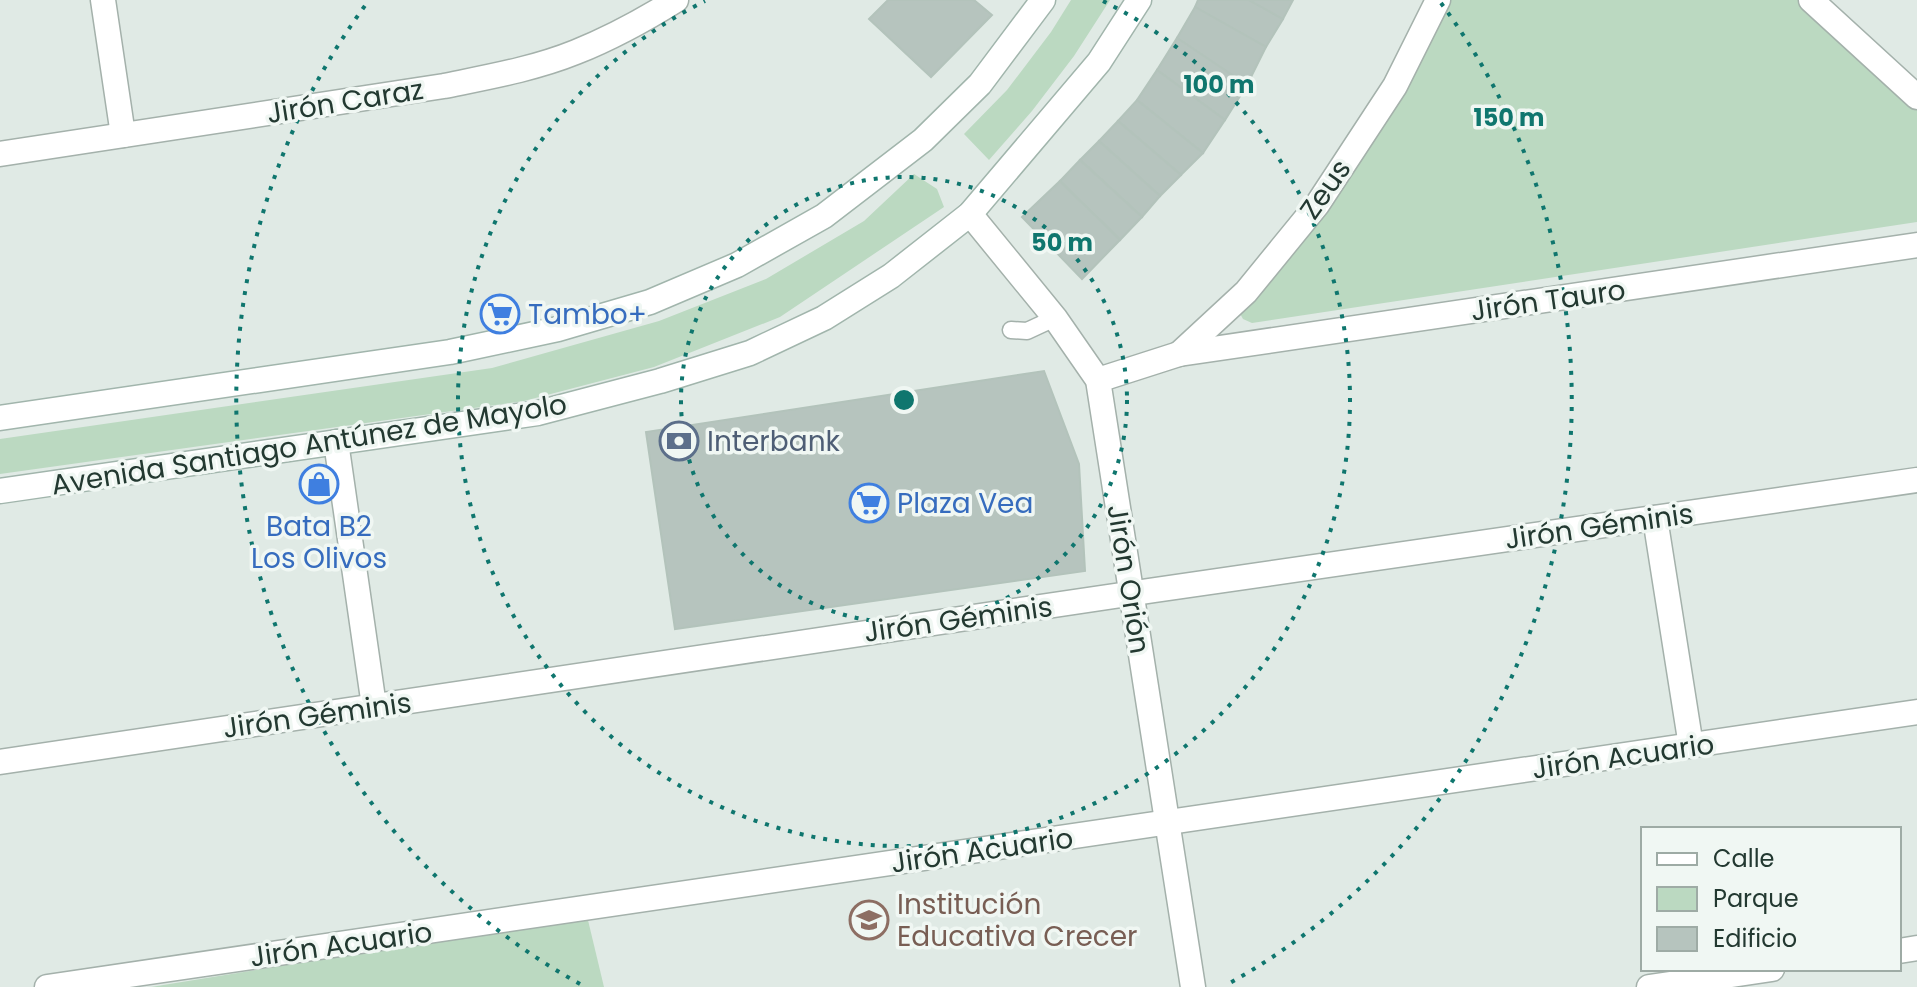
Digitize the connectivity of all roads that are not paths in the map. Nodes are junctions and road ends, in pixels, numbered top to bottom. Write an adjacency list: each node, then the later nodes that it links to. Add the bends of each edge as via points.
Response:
1 (103, 0): 8 (street)
2 (676, 0): 8 (street, Jirón Caraz, via 576,52 515,71)
3 (1139, 0): 10 (street, Avenida Santiago Antúnez de Mayolo, via 1099,62)
4 (1438, 0): 14 (street, Zeus, via 1395,86 1317,205 1246,292)
5 (1811, 0): 7 (street)
6 (1038, 2): 16 (street, via 980,84 911,149 824,216 737,265 650,302 450,352)
7 (1917, 97)
8 (123, 135): 9 (street, Jirón Caraz)
9 (0, 154)
10 (970, 214): 12 (street, Jirón Orión); 17 (street, Avenida Santiago Antúnez de Mayolo, via 891,276 824,318 750,353 538,413)
11 (1917, 245): 14 (street, Jirón Tauro)
12 (1055, 318): 13 (lane, via 1027,331); 15 (street, Jirón Orión)
13 (1011, 330)
14 (1179, 354): 15 (street, Jirón Tauro)
15 (1098, 380): 21 (street, Jirón Orión)
16 (0, 418)
17 (336, 442): 19 (street, Avenida Santiago Antúnez de Mayolo); 22 (street)
18 (1917, 480): 20 (street, Jirón Géminis)
19 (0, 491)
20 (1655, 518): 21 (street, Jirón Géminis); 24 (street)
21 (1131, 593): 22 (street, Jirón Géminis); 26 (street, Jirón Orión)
22 (374, 706): 25 (street, Jirón Géminis)
23 (1917, 712): 24 (street, Jirón Acuario)
24 (1691, 746): 26 (street, Jirón Acuario)
25 (0, 762)
26 (1168, 823): 28 (street, Jirón Acuario); 29 (street, Jirón Orión)
27 (1758, 971): 30 (street)
28 (62, 986)
29 (1193, 987)
30 (1649, 987)

